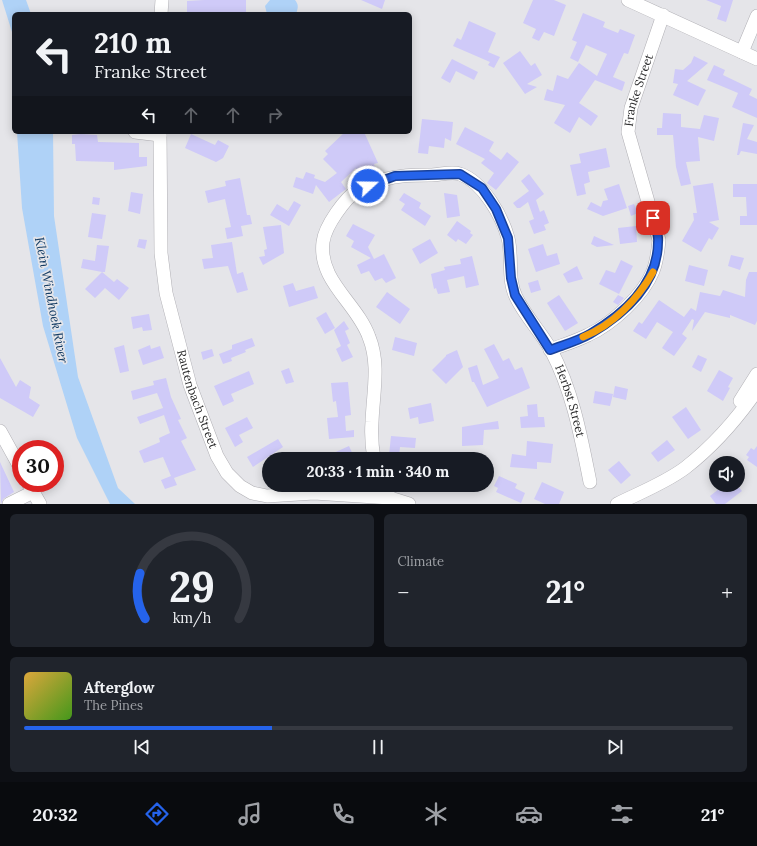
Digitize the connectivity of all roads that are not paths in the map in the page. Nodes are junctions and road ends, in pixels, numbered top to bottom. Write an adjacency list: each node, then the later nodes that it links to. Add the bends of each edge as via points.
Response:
1 (162, 0): 3 (street)
2 (628, 0): 4 (street)
3 (161, 12)
4 (663, 15): 6 (street); 9 (street, Franke Street, via 631,108 628,132 659,240 653,271 647,283 617,316 589,334)
5 (757, 16): 6 (street)
6 (742, 52): 7 (street)
7 (757, 59)
8 (160, 134): 20 (street, Rautenbach Street, via 161,253 166,293 190,385 217,456 227,473 240,486 252,493 267,496 314,493)
9 (550, 350): 14 (street, Herbst Street, via 515,295 508,238 496,209 482,188 460,174 413,174 395,176 358,190 347,200 327,229 322,252 324,266 367,331 375,356 375,391 371,423); 16 (street, Herbst Street, via 570,394 578,420)
10 (757, 374): 13 (street)
11 (757, 390): 13 (street)
12 (0, 431): 15 (street)
13 (717, 438): 24 (street, via 684,469)
14 (373, 452)
15 (12, 453)
16 (590, 482)
17 (25, 492): 21 (street)
18 (34, 492): 22 (street)
19 (387, 492): 20 (street)
20 (390, 498): 23 (street, Rautenbach Street)
21 (9, 504)
22 (40, 504)
23 (409, 504)
24 (617, 504)

